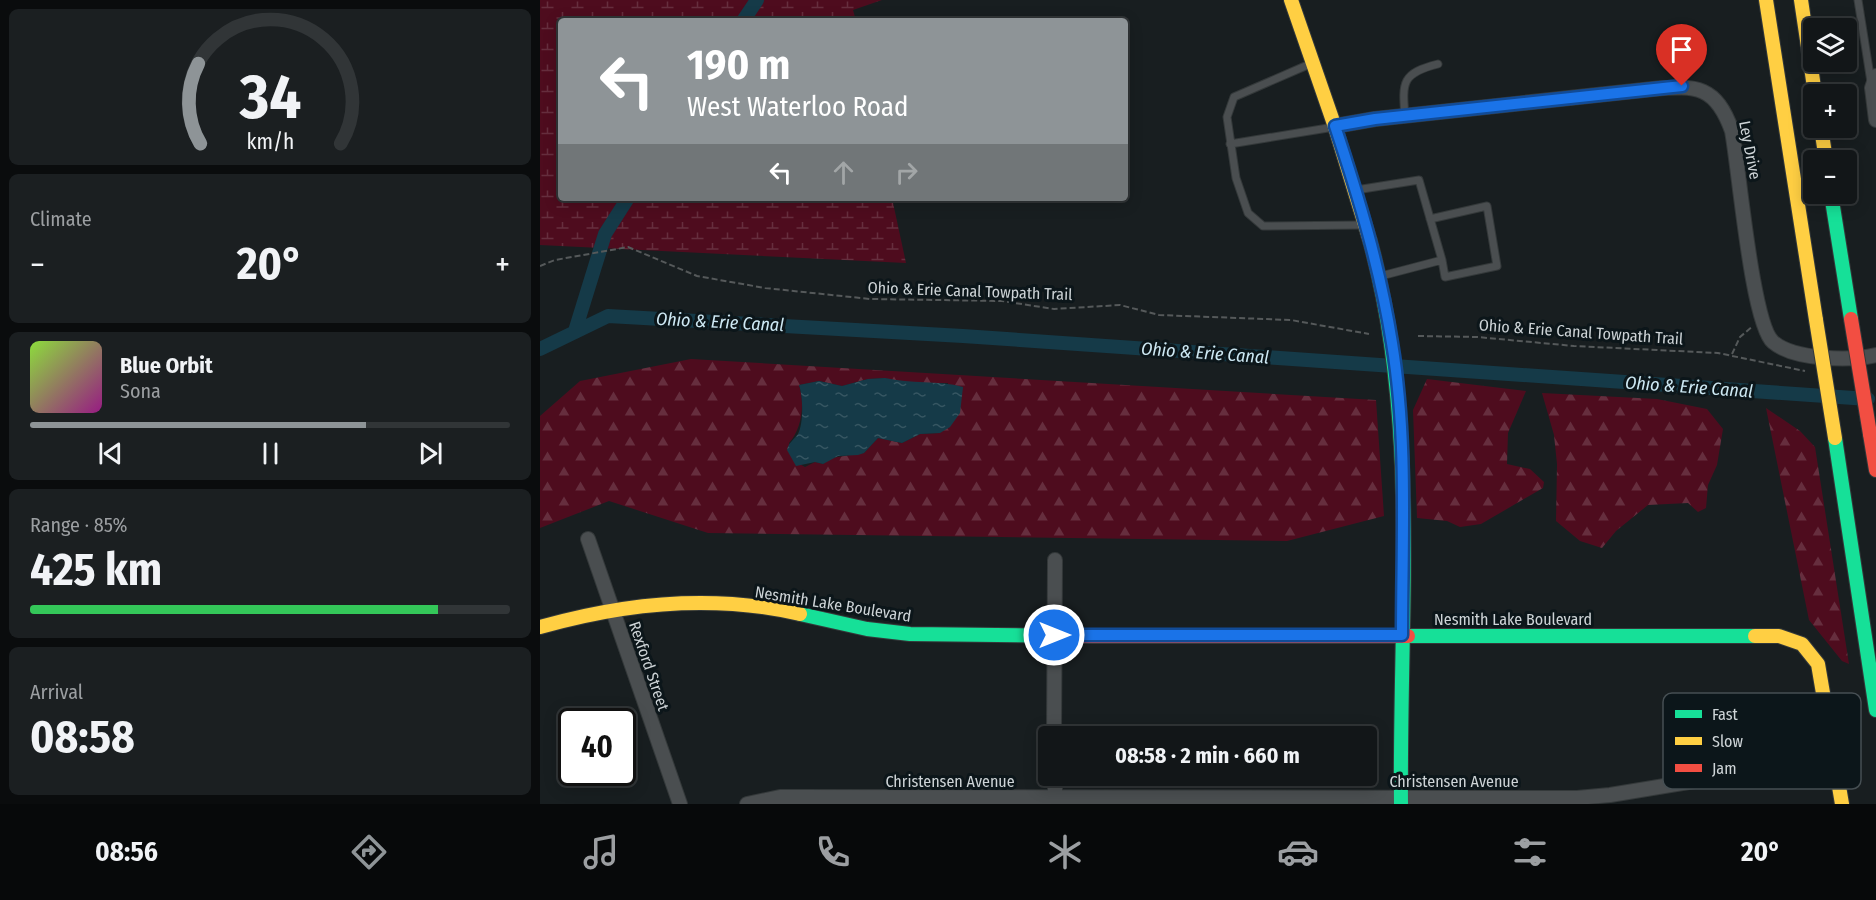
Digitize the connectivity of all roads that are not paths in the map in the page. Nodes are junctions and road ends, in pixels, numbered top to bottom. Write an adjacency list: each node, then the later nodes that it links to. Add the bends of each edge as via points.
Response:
1 (1290, 0): 5 (main road)
2 (1766, 0): 28 (main road, bridge)
3 (1801, 0): 8 (main road)
4 (1858, 0): 7 (lane)
5 (1313, 63): 11 (main road); 12 (lane, via 1234,97 1227,117)
6 (1438, 64): 9 (lane, via 1422,68 1403,87)
7 (1874, 82): 10 (street)
8 (1814, 84)
9 (1405, 116): 11 (street, Ley Drive); 19 (street, Ley Drive, via 1682,86 1703,90 1722,108 1732,132 1762,322 1773,342 1793,352 1836,358)
10 (1876, 120)
11 (1335, 126): 12 (lane); 13 (main road)
12 (1230, 144): 16 (lane, via 1248,213 1263,226)
13 (1356, 190): 15 (lane, via 1419,180); 16 (main road)
14 (1833, 204): 20 (main road, bridge)
15 (1431, 219): 17 (lane); 17 (lane, via 1488,206 1497,266 1445,277)
16 (1367, 224): 18 (main road)
17 (1442, 260): 18 (lane)
18 (1379, 277): 26 (main road, via 1398,390 1403,506)
19 (1876, 356)
20 (1876, 470)
21 (588, 539): 23 (street, Rexford Street)
22 (1055, 560): 25 (street)
23 (612, 609): 24 (main road, Nesmith Lake Boulevard); 25 (main road, Nesmith Lake Boulevard, via 743,605 896,633); 34 (street, Rexford Street)
24 (540, 627)
25 (1054, 635): 26 (main road, Nesmith Lake Boulevard); 29 (street)
26 (1402, 635): 27 (main road, Nesmith Lake Boulevard, via 1791,638 1816,660); 33 (main road)
27 (1822, 693)
28 (1876, 710)
29 (1054, 726)
30 (1663, 786): 33 (street, Christensen Avenue, via 1594,798)
31 (1839, 789): 36 (main road, Nesmith Lake Boulevard)
32 (1055, 801): 33 (street, Christensen Avenue); 35 (street, Christensen Avenue, via 780,797)
33 (1401, 801)
34 (680, 804)
35 (747, 804)
36 (1842, 804)

